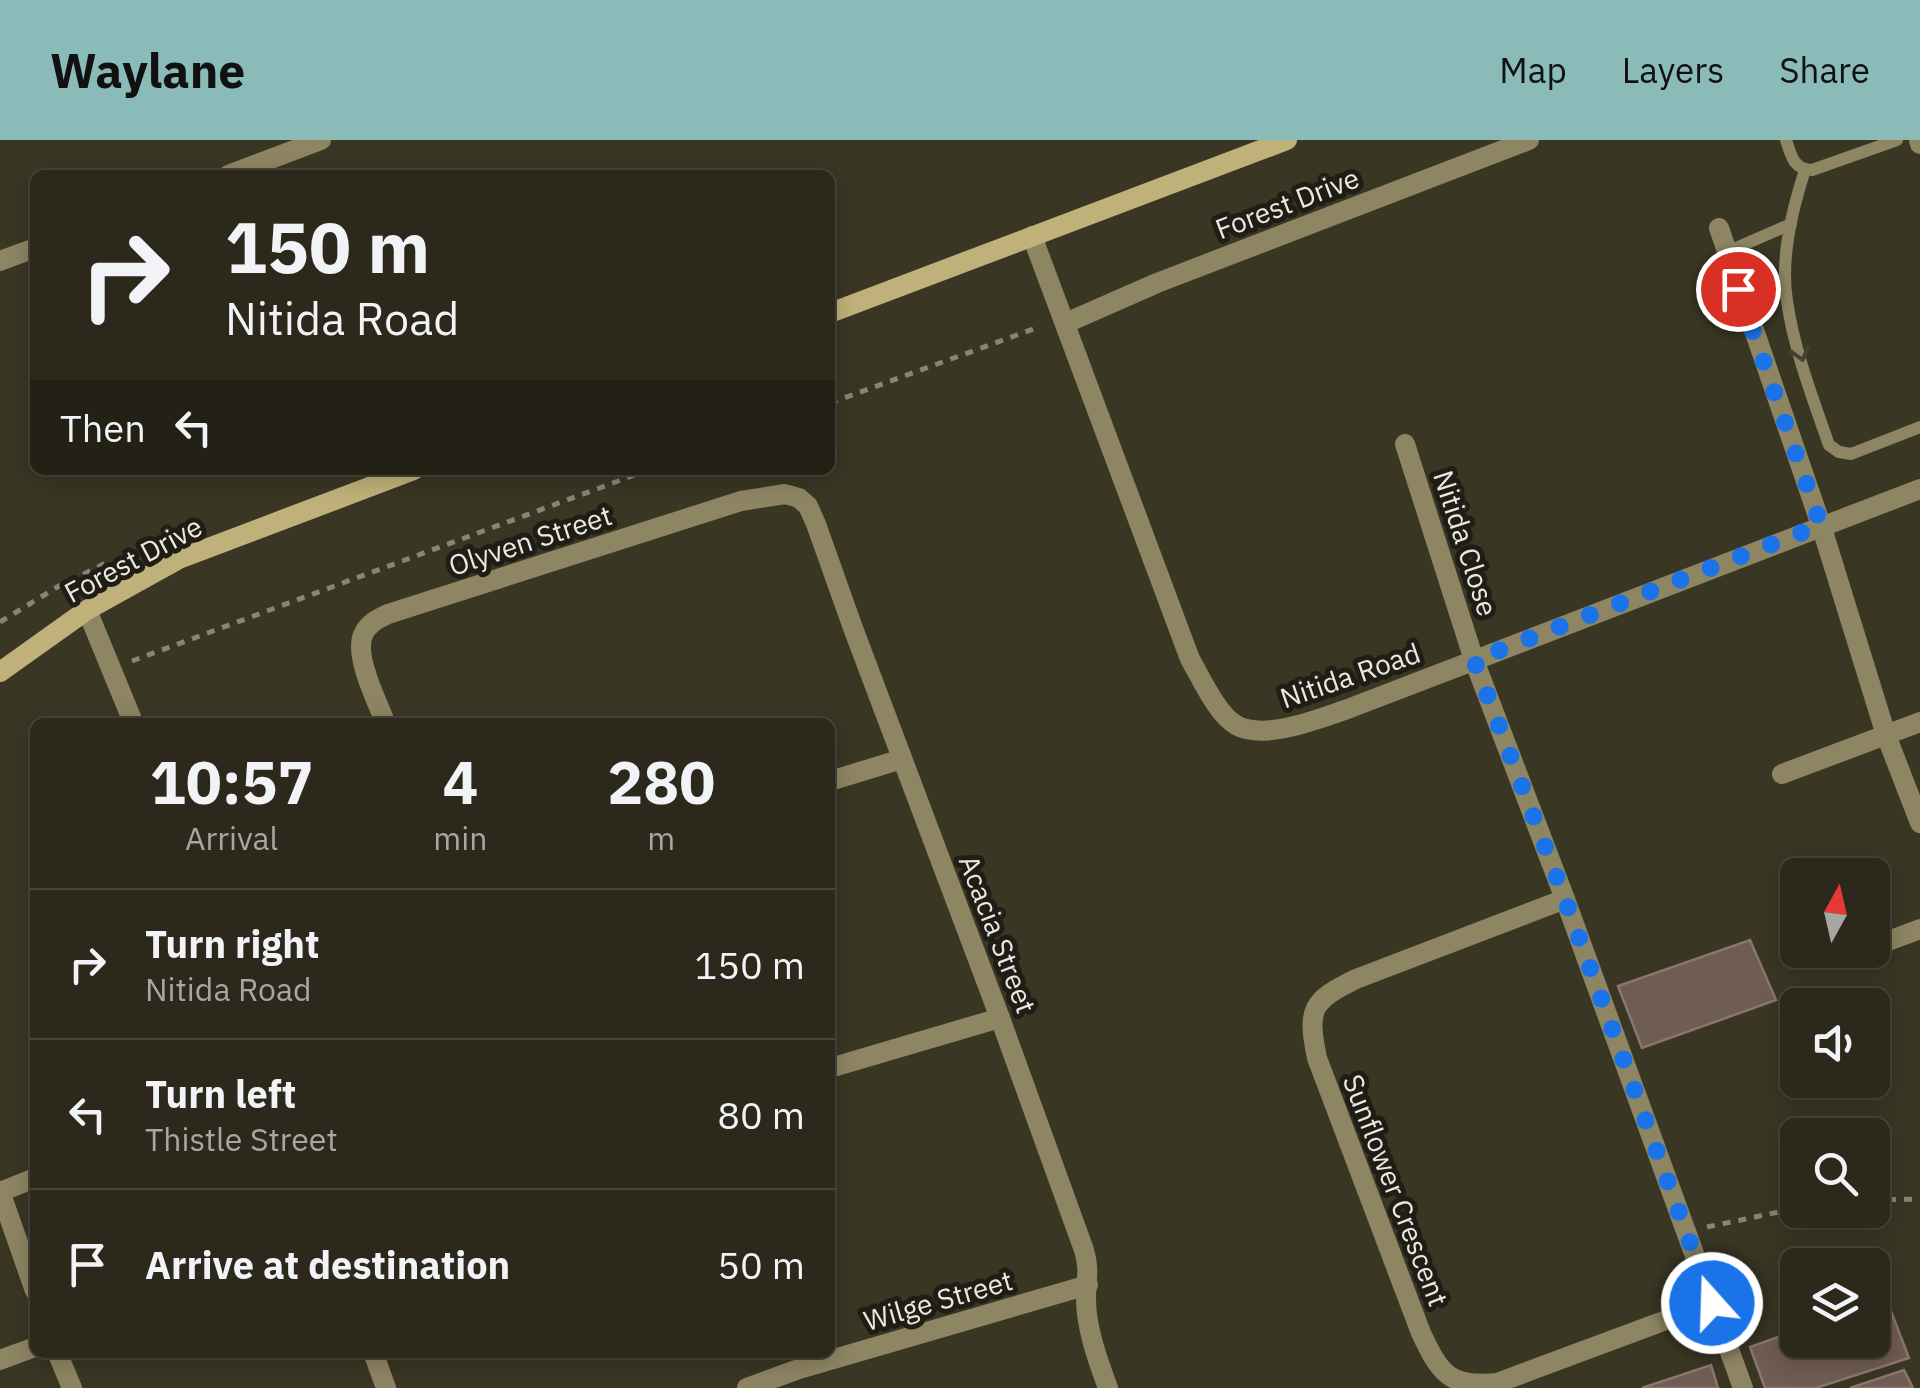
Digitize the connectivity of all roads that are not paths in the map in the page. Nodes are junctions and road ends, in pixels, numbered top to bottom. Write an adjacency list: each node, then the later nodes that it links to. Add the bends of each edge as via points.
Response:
1 (321, 140): 7 (street)
2 (1287, 140): 11 (street)
3 (1528, 140): 16 (street, Forest Drive)
4 (1786, 140): 8 (lane, via 1795,163)
5 (1897, 140): 6 (lane)
6 (1858, 147): 8 (lane)
7 (241, 170)
8 (1806, 170): 9 (lane)
9 (1791, 224): 13 (lane); 17 (lane, one-way to 17, via 1787,302 1829,445 1850,454)
10 (1719, 228): 13 (street)
11 (1032, 236): 15 (street); 16 (street, Nitida Road)
12 (30, 250): 14 (street)
13 (1727, 252): 22 (street)
14 (0, 261)
15 (835, 311)
16 (1056, 323): 24 (street, Nitida Road, via 1190,659 1236,725 1265,731 1302,724)
17 (1920, 427)
18 (1404, 444): 24 (street, Nitida Close)
19 (401, 475): 23 (street, Forest Drive, via 179,559)
20 (1920, 489): 22 (street, Nitida Road)
21 (808, 506): 27 (street, Olyven Street, via 785,494 741,501 388,614 372,622 361,647); 30 (street, Acacia Street)
22 (1821, 525): 24 (street, Nitida Road); 29 (street)
23 (87, 610): 25 (street, Forest Drive); 26 (street)
24 (1474, 660): 34 (street, Nitida Close)
25 (0, 672)
26 (131, 718)
27 (383, 718)
28 (1920, 722): 29 (street)
29 (1886, 736): 31 (street); 33 (street)
30 (902, 759): 32 (street); 37 (street, Acacia Street)
31 (1782, 774)
32 (835, 779)
33 (1920, 823)
34 (1565, 899): 43 (street, Nitida Close); 43 (street, Sunflower Crescent, via 1326,993 1313,1019 1316,1058 1421,1333 1449,1380 1478,1387 1497,1383)
35 (1920, 929): 36 (street)
36 (1890, 941)
37 (1000, 1018): 38 (street); 42 (street, Acacia Street, via 1084,1250)
38 (835, 1067)
39 (30, 1180): 40 (street)
40 (0, 1191): 41 (street)
41 (30, 1277)
42 (1088, 1286): 48 (street, Wilge Street); 52 (street, Acacia Street, via 1089,1319)
43 (1712, 1303): 53 (street, Nitida Close)
44 (30, 1349): 47 (street)
45 (60, 1358): 49 (street)
46 (375, 1358): 50 (street)
47 (0, 1360)
48 (799, 1379): 51 (street, Wilge Street)
49 (72, 1388)
50 (386, 1388)
51 (747, 1388)
52 (1108, 1388)
53 (1744, 1388)

